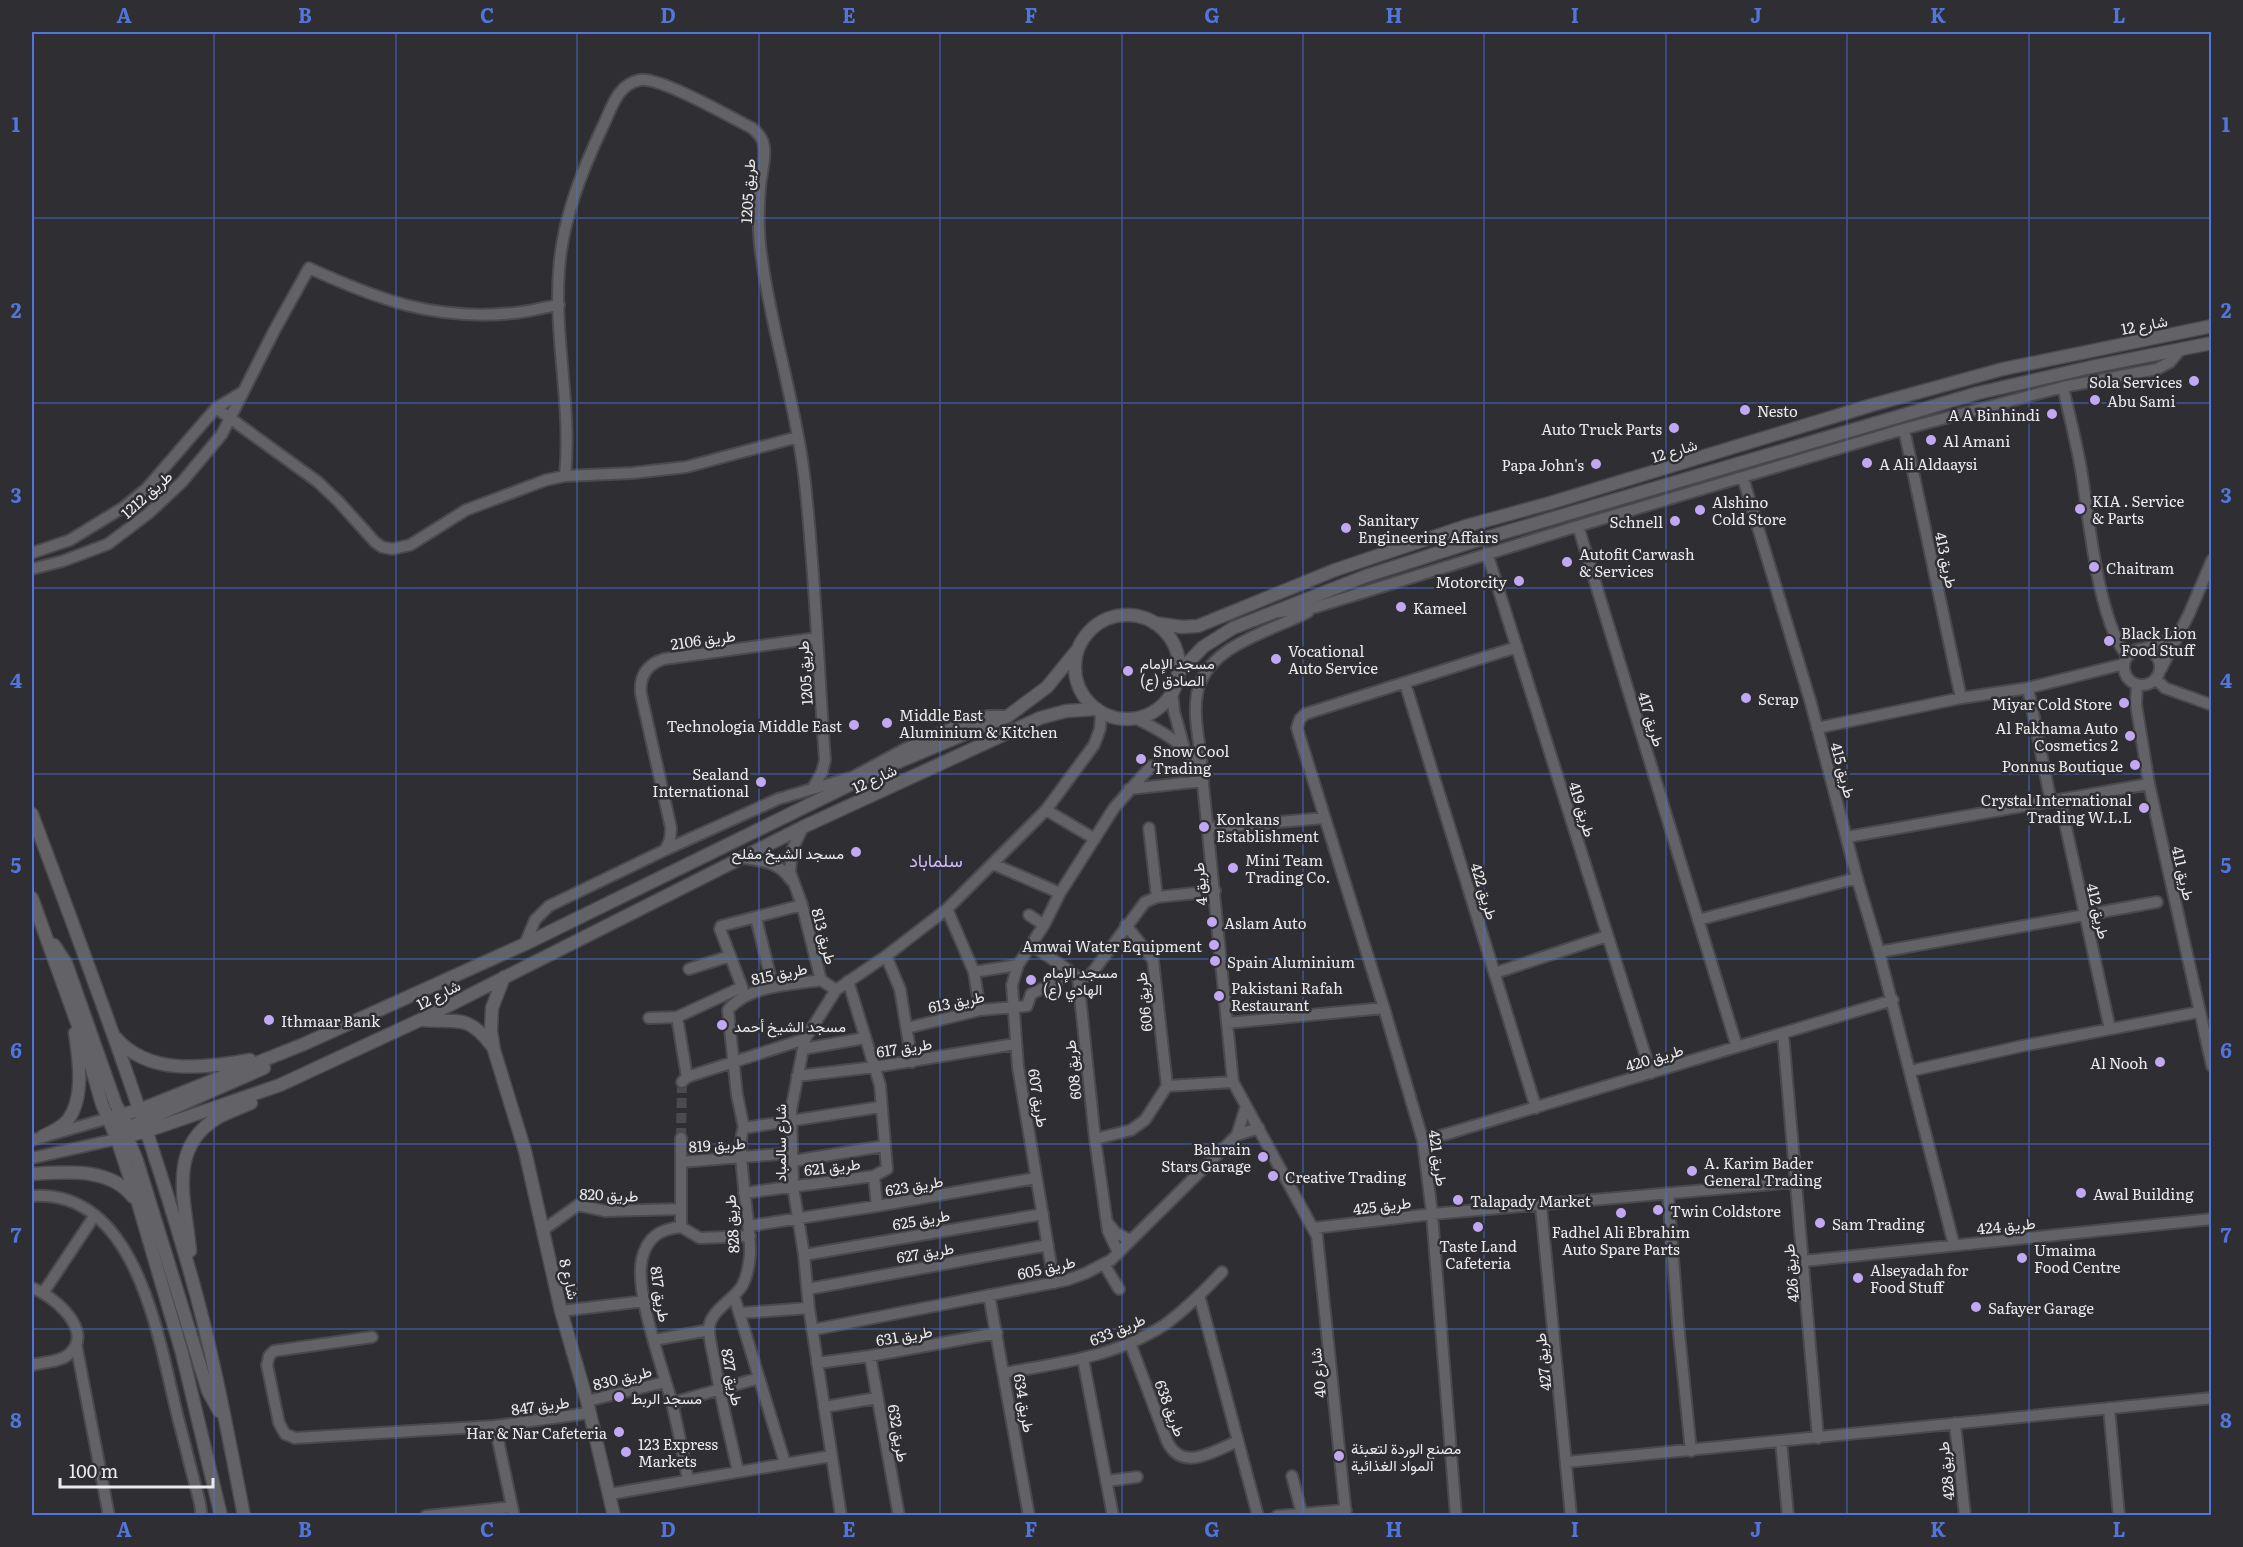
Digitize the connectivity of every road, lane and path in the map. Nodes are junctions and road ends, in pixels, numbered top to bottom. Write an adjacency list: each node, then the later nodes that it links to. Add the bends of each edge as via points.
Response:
1 (559, 304): 6 (street, طريق 1212, via 514,313 468,315 430,311 389,302 309,268); 10 (street, طريق 1205, via 562,246 575,195 623,89 639,81 657,82 752,128 764,148 759,223 764,278); 11 (street, طريق 1205, via 567,425)
2 (2211, 326): 20 (street, شارع 12, via 1952,382 1466,526 1335,570 1198,626)
3 (2211, 343): 4 (street, شارع 12)
4 (2180, 350): 5 (street, via 2157,369); 19 (street, شارع 12, via 1978,393 1472,542 1366,576)
5 (2063, 387): 9 (street); 26 (street, via 2102,592 2110,624)
6 (241, 393): 7 (street, طريق 1212); 8 (street, طريق 1212)
7 (216, 408): 8 (street); 14 (street, طريق 1212, via 146,489 124,507 70,540)
8 (230, 419): 11 (street, via 318,482 375,542 392,549 410,545 476,505); 17 (street, طريق 1212, via 182,482 128,530 78,556)
9 (1904, 429): 12 (street); 33 (street, طريق 413)
10 (798, 437): 11 (street, via 686,467); 22 (street, طريق 1205)
11 (565, 476)
12 (1743, 478): 13 (street); 38 (street, طريق 415)
13 (1578, 525): 15 (street); 73 (street, طريق 417)
14 (32, 553)
15 (1487, 553): 18 (street); 23 (street, طريق 419)
16 (2211, 560): 21 (street)
17 (32, 569)
18 (1316, 607): 19 (street); 42 (street, via 1225,651 1212,663 1197,694)
19 (1270, 613): 27 (street, شارع 12, via 1217,636)
20 (1154, 623): 24 (street, via 1129,615 1114,617 1089,631); 27 (street, via 1174,645)
21 (2179, 633): 25 (street); 28 (street)
22 (817, 638): 40 (street, طريق 1205); 51 (street, طريق 2106, via 664,659 646,670 641,694)
23 (1517, 647): 29 (street); 77 (street, طريق 419)
24 (1078, 649): 35 (street, via 1077,682 1085,698); 36 (street, شارع 12, via 1047,687)
25 (2142, 649): 26 (street); 28 (street, via 2157,657)
26 (2127, 659): 30 (street, via 2125,675); 31 (street)
27 (1178, 673): 32 (street)
28 (2158, 674): 30 (street, via 2145,685); 34 (street, via 2165,688)
29 (1405, 683): 50 (street, طريق 421, via 1305,714 1300,719 1297,728); 87 (street, طريق 422)
30 (2137, 685): 44 (street, طريق 411, via 2136,704)
31 (2028, 688): 33 (street); 47 (street)
32 (1172, 692): 37 (street, via 1162,705); 39 (street)
33 (1961, 698): 38 (street)
34 (2211, 705)
35 (1099, 711): 37 (street); 48 (street, شارع سالمباد, via 1100,729 1094,745); 52 (street, شارع 12, via 1066,711 1040,718)
36 (1008, 716): 43 (street, via 967,721); 78 (street, شارع 12, via 886,767)
37 (1136, 718): 39 (street)
38 (1817, 728): 56 (street, طريق 415)
39 (1184, 748): 42 (street, طريق 4)
40 (825, 760): 43 (street); 45 (street, طريق 1205)
41 (1151, 766): 46 (street, طريق 607)
42 (1203, 778): 46 (street); 54 (street, طريق 4)
43 (842, 781): 45 (street)
44 (2149, 784): 47 (street); 100 (street, طريق 411)
45 (813, 788): 55 (street, via 777,799)
46 (1129, 789): 57 (street, طريق 607)
47 (2056, 801): 56 (street); 71 (street, طريق 412)
48 (1046, 810): 57 (street); 60 (street, شارع سالمباد)
49 (32, 814): 109 (street)
50 (1325, 818): 54 (street); 98 (street, طريق 421)
51 (670, 823): 55 (street, via 682,835); 58 (street, طريق 2106)
52 (803, 827): 59 (street, شارع 12); 62 (street, طريق 813, via 790,861)
53 (1149, 828): 65 (street)
54 (1209, 828): 63 (street, طريق 4)
55 (694, 837): 58 (street)
56 (1847, 837): 61 (street, طريق 415)
57 (1095, 839): 64 (street, طريق 607)
58 (665, 850): 78 (street, via 549,906 535,920)
59 (743, 858): 62 (street, طريق 813, via 770,862); 89 (street, شارع 12)
60 (993, 864): 64 (street); 69 (street, شارع سالمباد)
61 (1857, 878): 73 (street); 80 (street, طريق 415)
62 (793, 883): 68 (street, طريق 813)
63 (1215, 891): 65 (street); 104 (street, طريق 4)
64 (1060, 893): 74 (street, طريق 607)
65 (1156, 897): 75 (street, via 1145,902)
66 (32, 898): 76 (street)
67 (2157, 902): 71 (street)
68 (802, 905): 72 (street); 90 (street, طريق 813)
69 (947, 909): 82 (street, شارع سالمباد); 86 (street)
70 (1029, 915): 74 (street)
71 (2084, 915): 80 (street); 107 (street, طريق 412)
72 (756, 918): 81 (street, via 721,926); 92 (street)
73 (1698, 920): 114 (street, طريق 417)
74 (1044, 925): 79 (street, طريق 607)
75 (1126, 925): 88 (street, via 1092,973); 126 (street, طريق 606, via 1153,960)
76 (44, 932): 93 (street); 130 (street, via 66,963)
77 (1606, 936): 87 (street); 122 (street, طريق 419)
78 (525, 944): 105 (street, شارع 12)
79 (1032, 945): 83 (street, طريق 607); 85 (street)
80 (1879, 952): 96 (street, طريق 415)
81 (730, 956): 84 (street); 95 (street)
82 (886, 956): 91 (street, شارع سالمباد); 106 (street, via 900,989)
83 (1018, 965): 86 (street); 97 (street, طريق 607, via 1012,985)
84 (689, 969)
85 (1068, 970): 88 (street); 97 (street, via 1059,980 1030,995 1029,1005)
86 (974, 972): 99 (street)
87 (1495, 973): 129 (street, طريق 422)
88 (1078, 976): 139 (street, طريق 608)
89 (504, 977): 103 (street, شارع 12); 115 (street, شارع 8, via 492,1008)
90 (821, 980): 92 (street, طريق 815); 94 (street, طريق 813)
91 (848, 981): 94 (street, شارع سالمباد); 110 (street)
92 (772, 987): 95 (street, طريق 815)
93 (65, 988): 131 (street); 137 (street, via 77,1046 77,1097 66,1122)
94 (836, 990): 111 (street, شارع سالمباد)
95 (743, 992): 101 (street, طريق 815); 117 (street, طريق 828, via 728,1010)
96 (1893, 1000): 108 (street, طريق 420); 121 (street, طريق 415)
97 (1013, 1007): 99 (street, طريق 613); 112 (street, طريق 607)
98 (1384, 1008): 104 (street); 140 (street, طريق 421)
99 (980, 1010): 106 (street, طريق 613)
100 (2199, 1012): 107 (street); 113 (street, طريق 411)
101 (677, 1017): 102 (street); 117 (street, via 685,1079)
102 (649, 1018)
103 (420, 1020): 115 (street, شارع 8, via 460,1020 471,1024); 125 (street, شارع 12)
104 (1227, 1023): 124 (street, طريق 4)
105 (348, 1024): 116 (street, شارع 12); 133 (street, via 333,1038)
106 (907, 1028): 118 (street)
107 (2110, 1029): 121 (street)
108 (1783, 1034): 114 (street, طريق 420); 149 (street, طريق 426)
109 (114, 1036): 116 (street, via 147,1059 177,1066 236,1062); 133 (street)
110 (865, 1038): 111 (street); 120 (street)
111 (804, 1044): 117 (street); 123 (street, شارع سالمباد)
112 (1015, 1044): 118 (street, طريق 617); 148 (street, طريق 607)
113 (2209, 1046): 119 (street, طريق 411)
114 (1737, 1047): 122 (street, طريق 420)
115 (494, 1050): 166 (street, شارع 8, via 525,1151)
116 (280, 1053): 133 (street, شارع 12)
117 (733, 1060): 134 (street, طريق 828)
118 (912, 1062): 120 (street, طريق 617)
119 (2211, 1066)
120 (875, 1067): 123 (street, طريق 617); 128 (street)
121 (1910, 1071): 170 (street, طريق 415)
122 (1651, 1073): 129 (street, طريق 420)
123 (797, 1076): 132 (street, شارع سالمباد)
124 (1233, 1082): 126 (street); 127 (street, طريق 4)
125 (280, 1085): 133 (street, شارع 12); 176 (street, via 217,1119 192,1142 182,1178)
126 (1167, 1086): 139 (street, via 1145,1120 1131,1130)
127 (1246, 1106): 135 (street, طريق 4); 136 (street, طريق 605)
128 (880, 1107): 132 (street); 141 (street)
129 (1536, 1108): 140 (street, طريق 420)
130 (122, 1114): 131 (street); 133 (street)
131 (108, 1118): 133 (street); 137 (street)
132 (791, 1121): 134 (street); 142 (street, شارع سالمباد)
133 (133, 1128): 143 (street, شارع 12); 154 (street); 176 (street); 212 (street, via 137,1161 208,1390)
134 (744, 1128): 144 (street, طريق 828)
135 (1259, 1128): 136 (street, طريق 605); 165 (street, طريق 4)
136 (1237, 1135): 168 (street, طريق 605)
137 (37, 1138)
138 (681, 1138): 145 (street)
139 (1095, 1139): 161 (street, طريق 608)
140 (1423, 1141): 159 (street, طريق 421)
141 (884, 1146): 142 (street, طريق 819); 147 (street, via 887,1169)
142 (792, 1157): 144 (street, طريق 819); 150 (street, شارع سالمباد)
143 (32, 1158)
144 (741, 1158): 145 (street, طريق 819); 151 (street, طريق 828)
145 (681, 1162): 157 (street)
146 (32, 1174): 154 (street, via 106,1177 122,1185)
147 (879, 1174): 150 (street, طريق 621); 155 (street, طريق 621)
148 (1036, 1178): 155 (street, طريق 623); 158 (street, طريق 607)
149 (1796, 1182): 152 (street, طريق 425); 173 (street, طريق 426)
150 (794, 1186): 151 (street); 162 (street, شارع سالمباد)
151 (744, 1193): 167 (street, طريق 828)
152 (1668, 1193): 156 (street, طريق 425); 216 (street)
153 (32, 1196): 160 (street, via 66,1199)
154 (138, 1203): 231 (street, via 182,1353)
155 (877, 1206): 162 (street, طريق 623)
156 (1541, 1206): 159 (street, طريق 425); 218 (street, طريق 427)
157 (681, 1209): 164 (street); 166 (street, طريق 820, via 605,1211 579,1205)
158 (1043, 1214): 169 (street, طريق 607); 172 (street, طريق 625)
159 (1431, 1214): 165 (street, طريق 425); 241 (street, طريق 421)
160 (95, 1215): 181 (street); 230 (street, via 125,1251 146,1294)
161 (1106, 1217): 168 (street, via 1116,1233); 171 (street, طريق 608, via 1108,1234)
162 (797, 1218): 167 (street); 172 (street, شارع سالمباد)
163 (2211, 1219): 170 (street, طريق 424)
164 (681, 1227): 167 (street, via 700,1238); 185 (street, طريق 817, via 658,1232 645,1249 640,1274)
165 (1314, 1228): 227 (street, شارع 40, via 1319,1245)
166 (543, 1230): 187 (street, شارع 8)
167 (749, 1231): 184 (street, طريق 828, via 747,1271)
168 (1130, 1240): 171 (street, طريق 605)
169 (1048, 1245): 177 (street, طريق 607); 179 (street, طريق 627)
170 (1954, 1245): 173 (street, طريق 424)
171 (1119, 1252): 174 (street, طريق 605)
172 (804, 1255): 179 (street, شارع سالمباد)
173 (1804, 1261): 213 (street, طريق 426)
174 (1104, 1264): 177 (street, طريق 605); 180 (street)
175 (1222, 1272): 183 (street, طريق 633)
176 (191, 1273): 212 (street)
177 (1054, 1282): 182 (street, طريق 605)
178 (32, 1288): 181 (street)
179 (808, 1288): 186 (street, شارع سالمباد)
180 (1119, 1289)
181 (43, 1293): 195 (street, via 67,1312 76,1331)
182 (989, 1295): 190 (street, طريق 605); 191 (street, طريق 634)
183 (1199, 1295): 194 (street, طريق 633, via 1167,1323); 214 (street)
184 (734, 1296): 188 (street); 189 (street, طريق 827, via 713,1317)
185 (645, 1301): 187 (street); 193 (street, طريق 817)
186 (808, 1308): 188 (street); 190 (street, شارع سالمباد)
187 (561, 1311): 207 (street, شارع 8)
188 (740, 1313): 201 (street)
189 (709, 1330): 193 (street); 203 (street, طريق 827)
190 (812, 1330): 198 (street, شارع سالمباد)
191 (997, 1333): 196 (street, طريق 631); 200 (street, طريق 634)
192 (372, 1337): 211 (street, طريق 847, via 274,1351 269,1356 267,1365 279,1423 285,1434 295,1438)
193 (654, 1340): 202 (street, طريق 817)
194 (1130, 1343): 197 (street, طريق 633); 214 (street, طريق 638, via 1167,1441 1177,1455 1194,1458)
195 (76, 1344): 199 (street, via 62,1358); 229 (street)
196 (870, 1356): 198 (street, طريق 631); 204 (street, طريق 632)
197 (1083, 1359): 200 (street, طريق 633); 224 (street)
198 (817, 1363): 208 (street, شارع سالمباد)
199 (32, 1365)
200 (1004, 1373): 237 (street, طريق 634)
201 (759, 1378): 203 (street); 219 (street)
202 (665, 1382): 206 (street, طريق 817); 207 (street, طريق 830)
203 (719, 1390): 206 (street); 220 (street, طريق 827)
204 (877, 1398): 208 (street); 236 (street, طريق 632)
205 (2211, 1398): 209 (street)
206 (672, 1404): 223 (street, طريق 817)
207 (588, 1407): 211 (street, طريق 847); 225 (street, شارع 8)
208 (824, 1407): 217 (street, شارع سالمباد)
209 (2109, 1408): 210 (street); 245 (street)
210 (1955, 1423): 213 (street); 244 (street, طريق 428)
211 (495, 1426): 226 (street)
212 (227, 1427): 232 (street)
213 (1818, 1438): 215 (street)
214 (1238, 1441): 239 (street)
215 (1781, 1441): 216 (street); 243 (street)
216 (1691, 1450): 218 (street)
217 (831, 1456): 219 (street); 235 (street, شارع سالمباد)
218 (1567, 1462): 242 (street, طريق 427)
219 (785, 1463): 220 (street)
220 (738, 1471): 223 (street)
221 (1292, 1476): 228 (street)
222 (1137, 1477): 224 (street)
223 (688, 1480): 225 (street)
224 (1107, 1481): 238 (street)
225 (610, 1494): 234 (street, شارع 8)
226 (513, 1511): 233 (street)
227 (1346, 1513): 228 (street)
228 (1302, 1514): 240 (street)
229 (109, 1515)
230 (201, 1515)
231 (221, 1515)
232 (244, 1515)
233 (426, 1515)
234 (614, 1515)
235 (841, 1515)
236 (899, 1515)
237 (1029, 1515)
238 (1113, 1515)
239 (1258, 1515)
240 (1277, 1515)
241 (1456, 1515)
242 (1571, 1515)
243 (1788, 1515)
244 (1965, 1515)
245 (2119, 1515)

